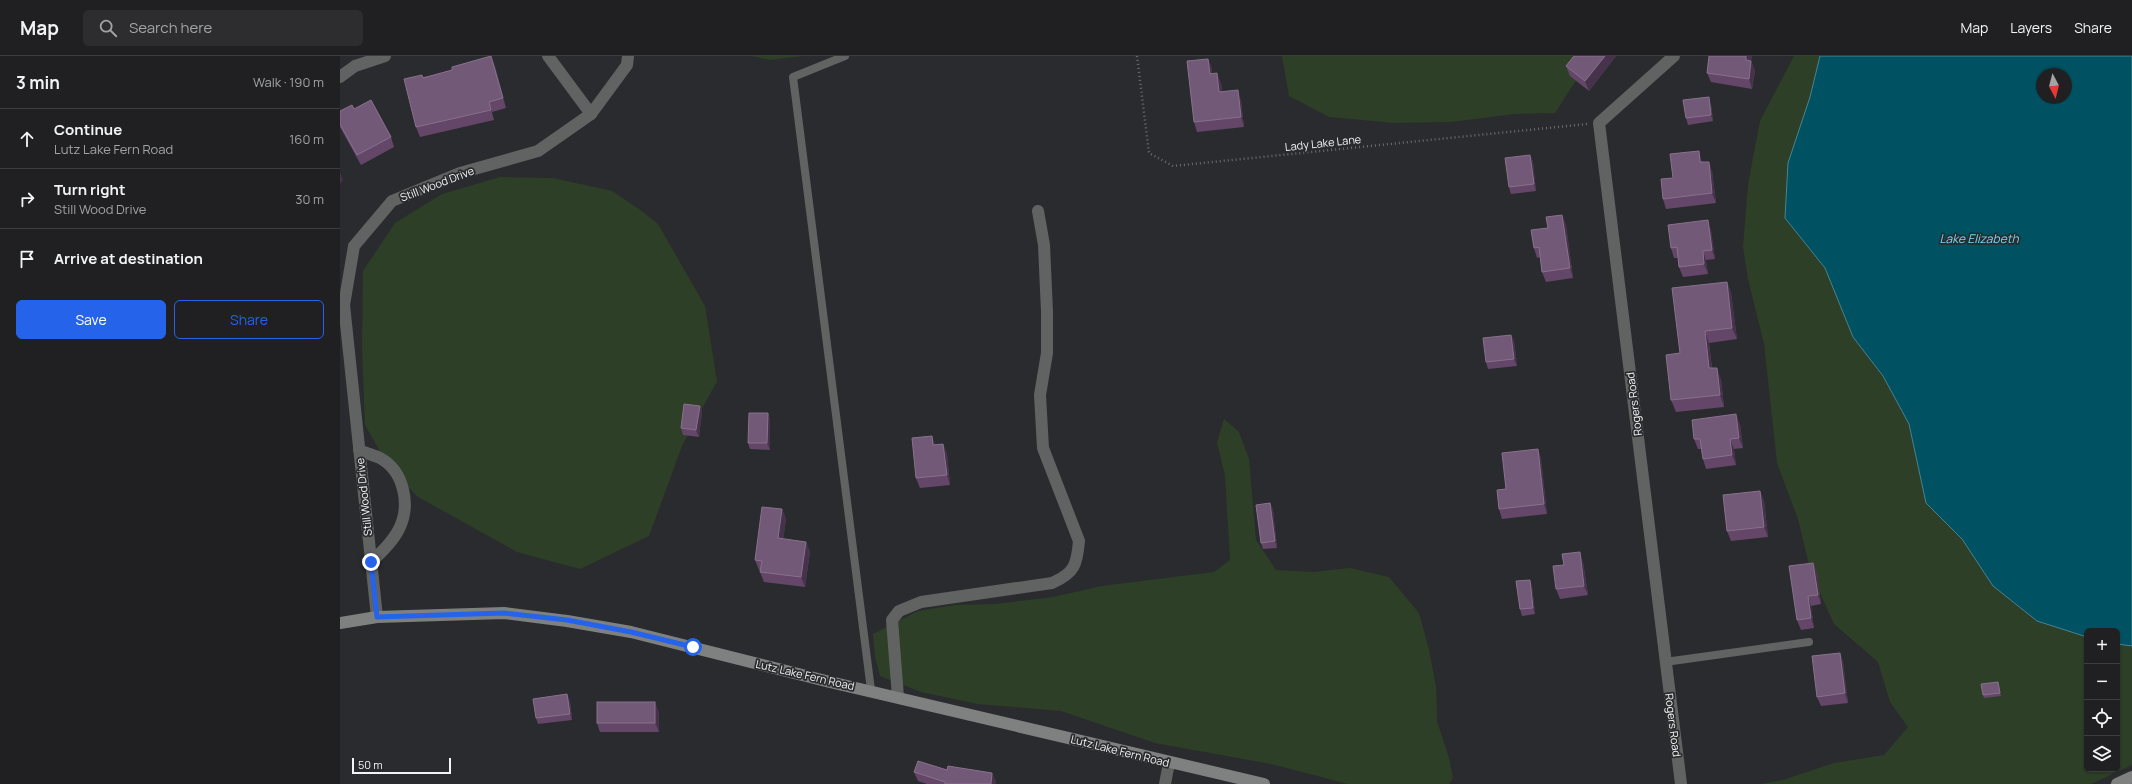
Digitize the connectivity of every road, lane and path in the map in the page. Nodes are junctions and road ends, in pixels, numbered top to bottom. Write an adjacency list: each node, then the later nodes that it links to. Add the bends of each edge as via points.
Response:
1 (385, 56): 7 (street)
2 (548, 56): 9 (street)
3 (628, 56): 9 (street, Still Wood Drive, via 627,65)
4 (845, 56): 18 (lane, via 793,77)
5 (1137, 56): 10 (path, Lady Lake Lane, via 1148,153 1173,166)
6 (1674, 56): 10 (street)
7 (353, 61): 8 (street)
8 (340, 77)
9 (591, 114): 12 (street, Still Wood Drive, via 538,151 460,173 392,201 354,246 344,305)
10 (1600, 123): 17 (street, Rogers Road)
11 (1038, 211): 19 (street, via 1044,245 1048,312 1047,353 1040,395 1043,448 1079,541 1078,556 1073,568 1065,577 1052,582 921,602 899,611 892,620)
12 (359, 450): 13 (street, Still Wood Drive); 13 (street, via 380,458 392,468 405,495 404,513 399,529 382,553)
13 (371, 562): 14 (street, Still Wood Drive)
14 (377, 617): 15 (main road, Lutz Lake Fern Road); 18 (main road, Lutz Lake Fern Road, via 504,613 567,620 631,632)
15 (340, 623)
16 (1810, 642): 17 (lane)
17 (1665, 662): 24 (street, Rogers Road)
18 (871, 690): 19 (main road, Lutz Lake Fern Road)
19 (898, 697): 20 (main road, Lutz Lake Fern Road)
20 (1169, 763): 22 (street); 23 (main road, Lutz Lake Fern Road)
21 (2132, 777): 25 (main road)
22 (1165, 784)
23 (1264, 784)
24 (1681, 784)
25 (2117, 784)

